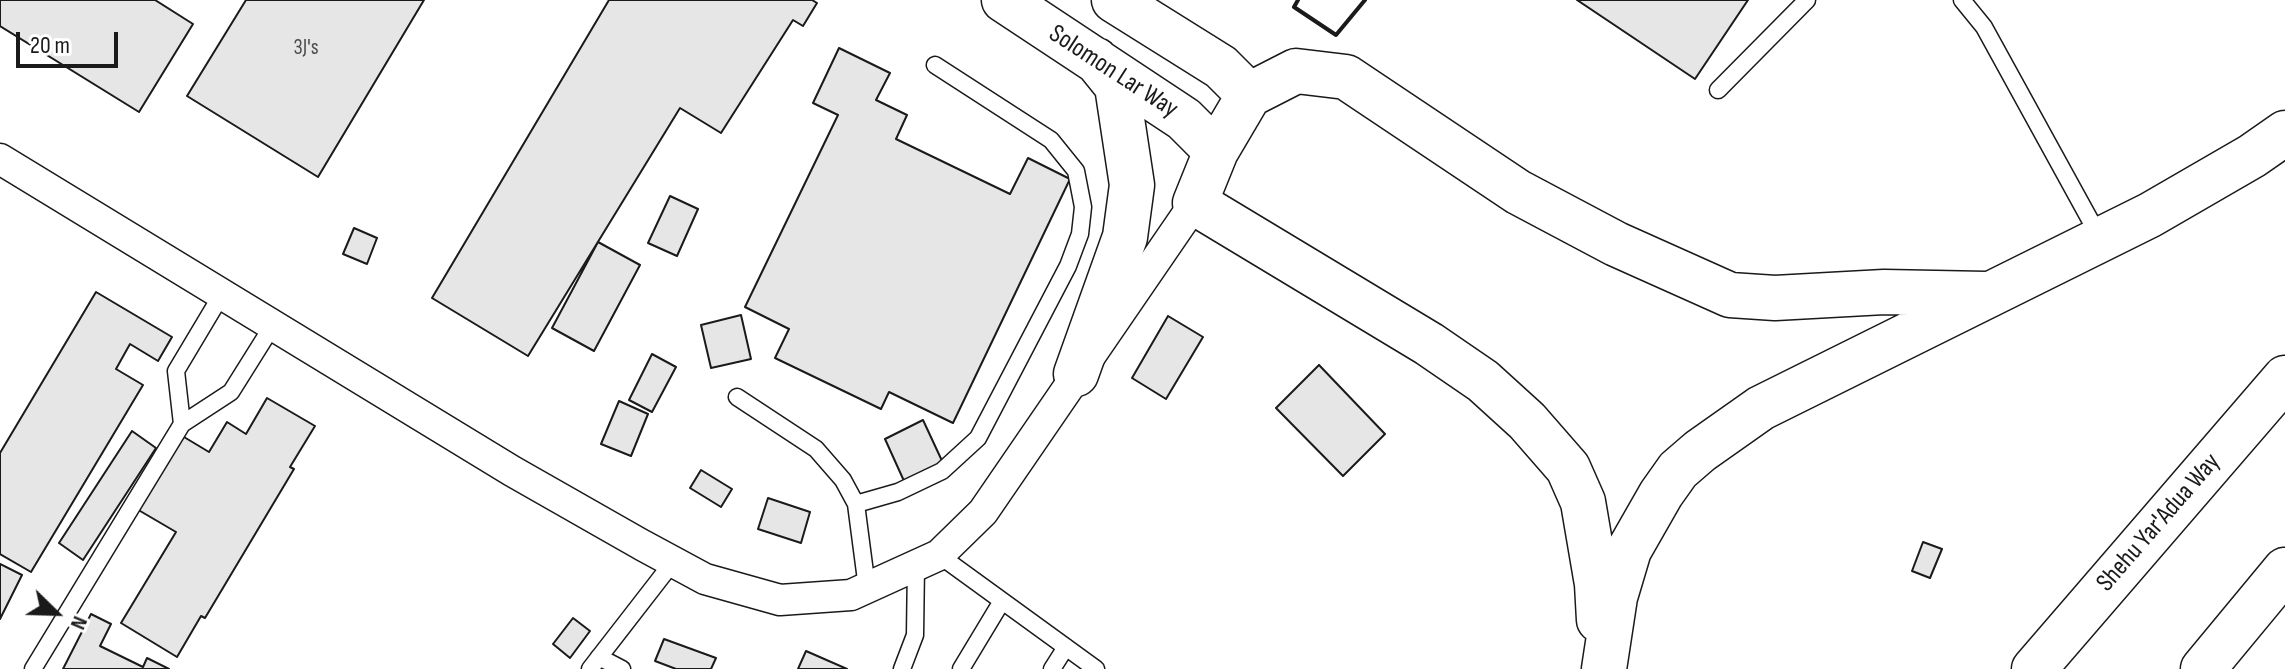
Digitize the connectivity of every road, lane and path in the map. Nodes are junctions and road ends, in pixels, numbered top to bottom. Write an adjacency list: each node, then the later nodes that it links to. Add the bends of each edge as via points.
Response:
1 (1004, 0): 5 (main road, Solomon Lar Way)
2 (1114, 0): 7 (main road)
3 (1807, 0): 8 (lane)
4 (1962, 0): 14 (lane, via 1984,27)
5 (1096, 60): 9 (main road, Solomon Lar Way); 18 (main road, via 1117,86 1132,185 1125,237)
6 (935, 65): 22 (lane, via 1051,140 1076,171 1083,207 1080,234 978,438 942,471)
7 (1235, 81): 9 (main road); 11 (main road); 16 (main road, via 1296,71 1346,77 1518,192 1730,295)
8 (1718, 90)
9 (1184, 119): 11 (main road, Solomon Lar Way)
10 (2285, 133): 14 (main road)
11 (1216, 151): 13 (main road)
12 (0, 159): 15 (street)
13 (1195, 203): 18 (street); 36 (main road, via 1483,381 1527,421 1568,468 1583,502 1597,584)
14 (2101, 240): 16 (main road)
15 (222, 294): 17 (street); 21 (lane, via 176,371)
16 (1991, 294): 36 (main road, via 1761,408 1678,470 1629,550)
17 (273, 325): 21 (lane, via 231,392); 24 (street)
18 (1076, 374): 23 (street, via 983,512)
19 (2285, 378): 37 (main road, Shehu Yar'Adua Way)
20 (737, 397): 22 (lane, via 816,449)
21 (182, 424): 30 (lane)
22 (856, 504): 26 (lane)
23 (928, 560): 26 (street); 27 (lane); 32 (lane, via 915,635)
24 (673, 562): 26 (street, via 705,579 780,600 851,595); 29 (lane)
25 (2285, 570): 38 (main road)
26 (867, 588)
27 (1002, 601): 28 (lane); 33 (lane)
28 (1066, 647): 34 (lane); 35 (lane)
29 (595, 663): 31 (lane)
30 (33, 669)
31 (622, 669)
32 (902, 669)
33 (961, 669)
34 (1052, 669)
35 (1096, 669)
36 (1602, 669)
37 (2034, 669)
38 (2203, 669)

